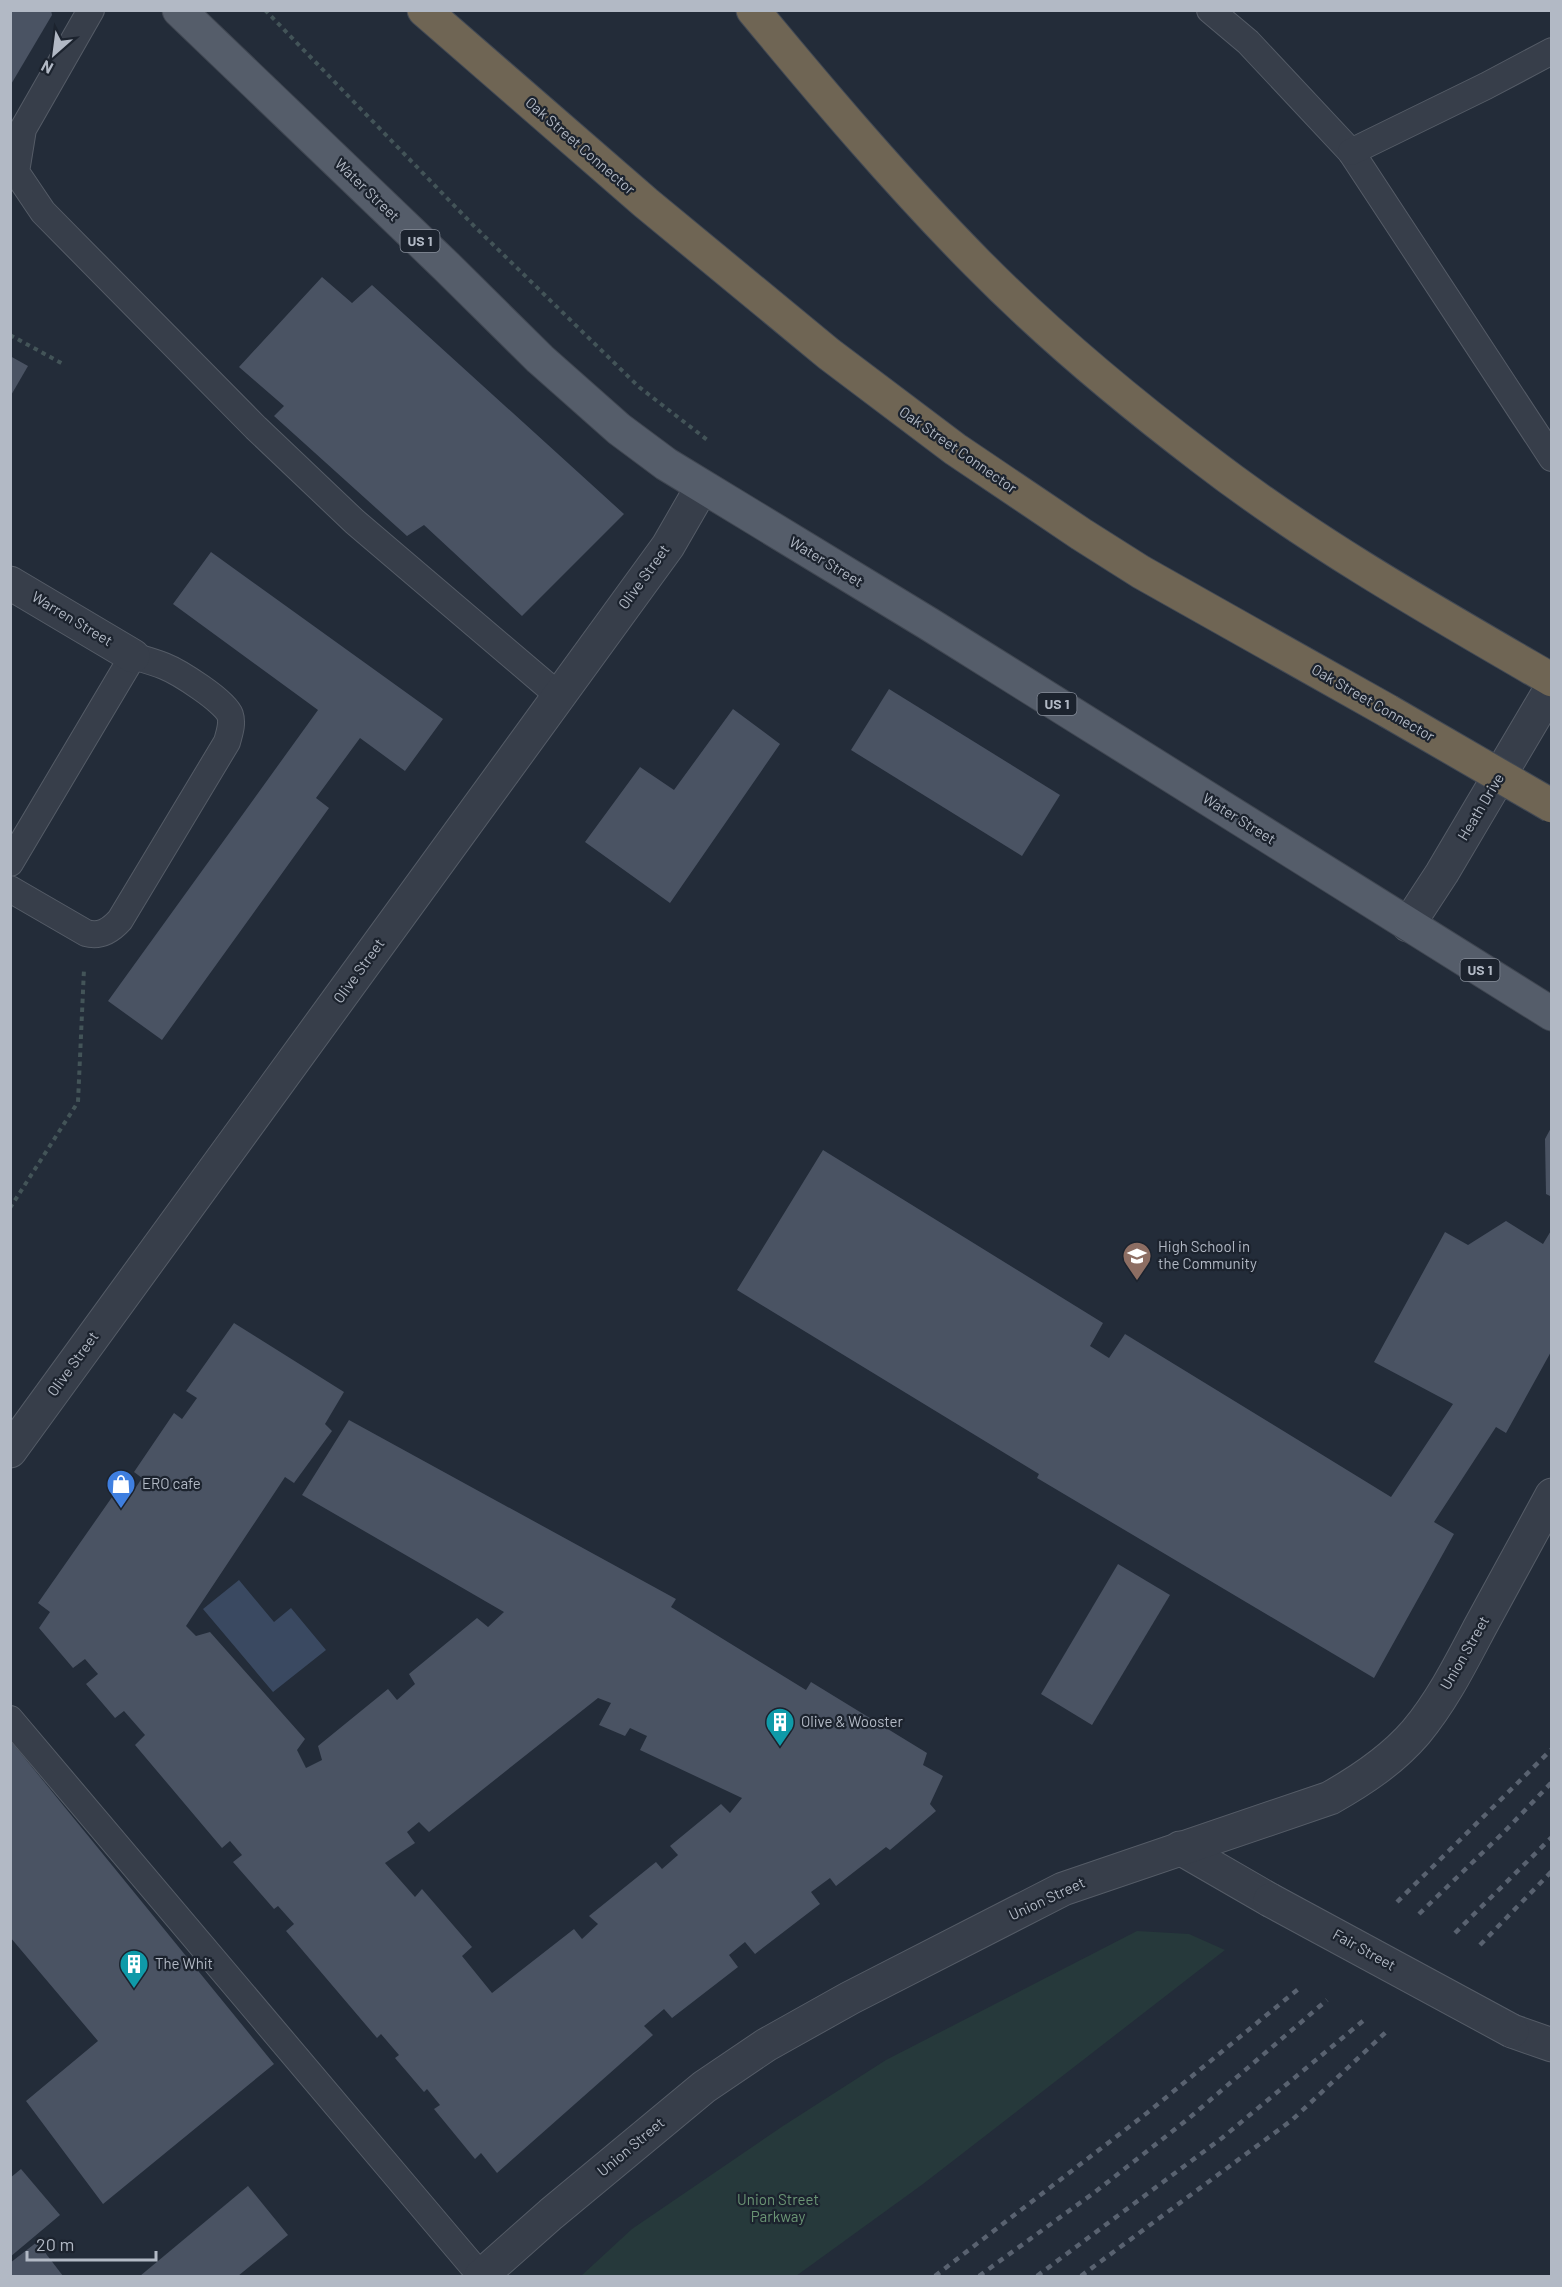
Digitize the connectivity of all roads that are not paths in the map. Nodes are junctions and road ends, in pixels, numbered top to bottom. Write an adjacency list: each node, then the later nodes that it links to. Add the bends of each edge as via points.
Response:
1 (91, 10): 14 (lane, via 23,129 16,172 43,212 256,428 355,522)
2 (179, 10): 9 (main road, Water Street / US 1, via 540,359 619,429)
3 (424, 10): 15 (highway, Oak Street Connector, bridge, via 645,203 830,354 955,449 1141,572)
4 (753, 10): 12 (highway, via 894,174 978,264 1095,371 1205,460 1326,545)
5 (1210, 10): 7 (lane, via 1248,42)
6 (1551, 51): 7 (lane)
7 (1351, 152): 8 (lane)
8 (1551, 458)
9 (702, 487): 14 (street, Olive Street, via 668,546); 18 (main road, Water Street / US 1, via 939,630)
10 (10, 583): 11 (street, Warren Street)
11 (133, 656): 16 (lane); 17 (lane, via 166,667 219,700 231,718 227,742 120,920 108,931 86,933)
12 (1551, 680)
13 (1551, 687): 18 (street, Heath Drive)
14 (558, 695): 20 (street, Olive Street)
15 (1551, 806)
16 (10, 863)
17 (10, 889)
18 (1408, 925): 19 (main road, Water Street / US 1)
19 (1551, 1014)
20 (10, 1451)
21 (1551, 1495): 23 (street, Union Street, via 1467,1652 1432,1710 1398,1751 1356,1784 1330,1798)
22 (10, 1719): 25 (lane)
23 (1180, 1848): 24 (street, Fair Street, bridge, via 1512,2031); 25 (street, Union Street, via 1063,1889 766,2045 704,2087)
24 (1551, 2045)
25 (481, 2277)

